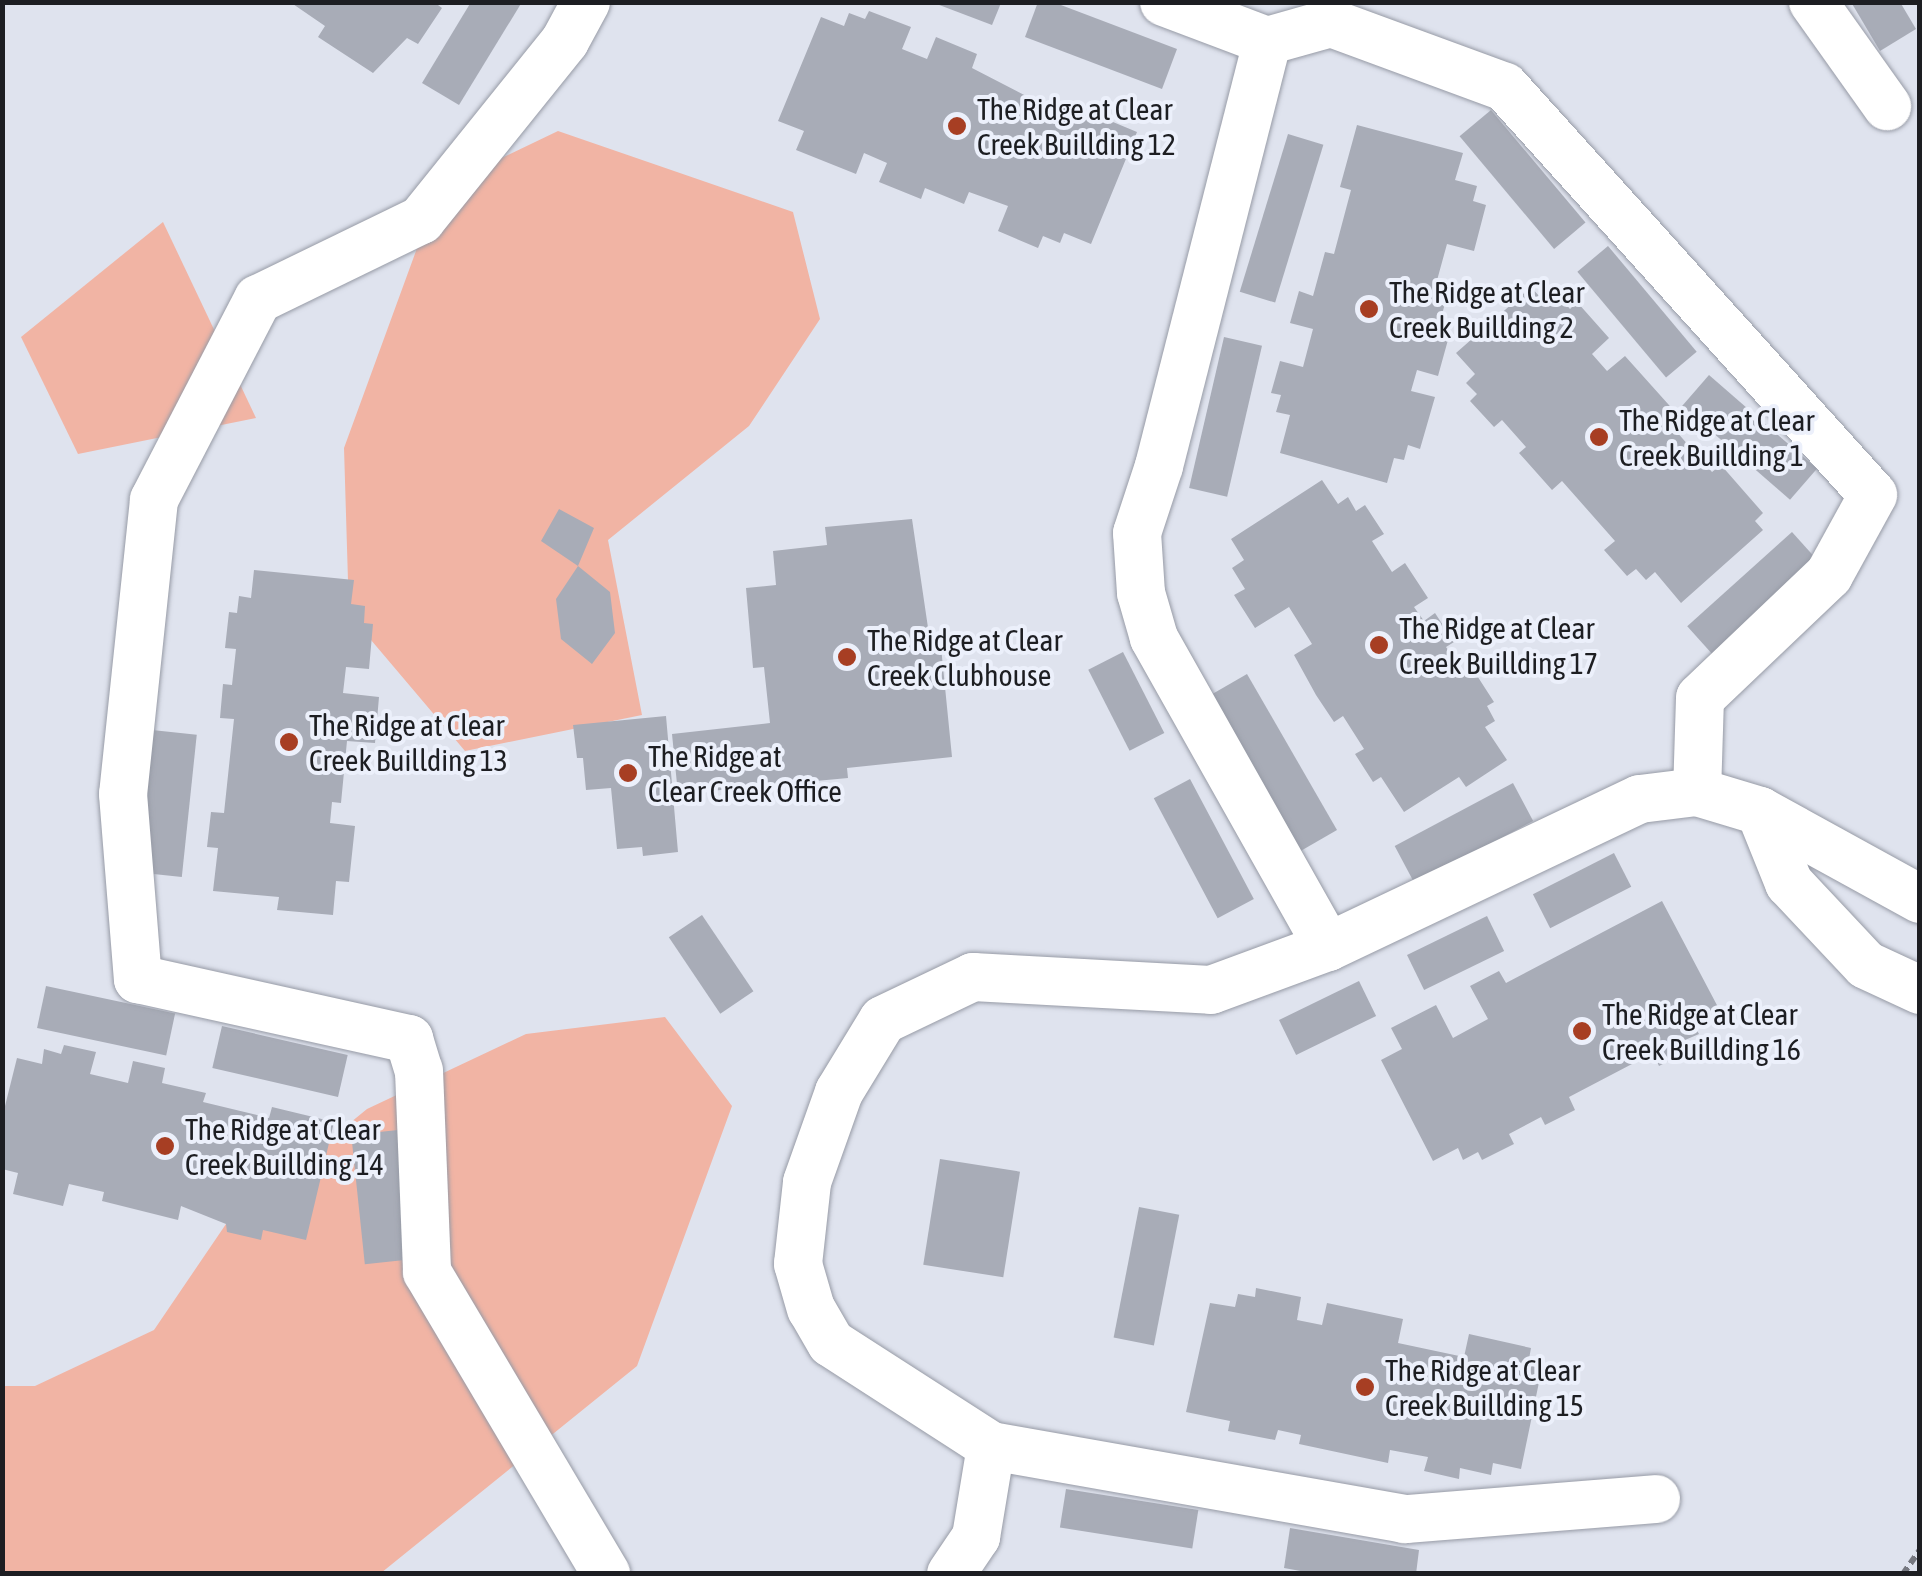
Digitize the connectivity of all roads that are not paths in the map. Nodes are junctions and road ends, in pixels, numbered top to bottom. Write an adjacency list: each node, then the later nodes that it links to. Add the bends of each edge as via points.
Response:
1 (586, 2): 13 (street, via 565,42 421,220 258,300 154,500 123,794 138,979 409,1039 419,1072 428,1272)
2 (1164, 2): 4 (street)
3 (1813, 2): 5 (street)
4 (1268, 41): 6 (street, via 1331,23 1505,87 1873,495 1829,576 1700,698); 9 (street, via 1137,533 1141,594 1154,638)
5 (1887, 106)
6 (1697, 792): 7 (street); 9 (street, via 1640,799)
7 (1760, 811): 8 (street); 10 (street, via 1790,883 1866,966)
8 (1920, 899)
9 (1328, 947): 11 (street, via 1210,990 973,977 883,1020 839,1092 807,1182 798,1264 811,1309 832,1343)
10 (1920, 990)
11 (991, 1446): 12 (street, via 1405,1519); 14 (street, via 976,1537)
12 (1656, 1499)
13 (606, 1574)
14 (951, 1574)

